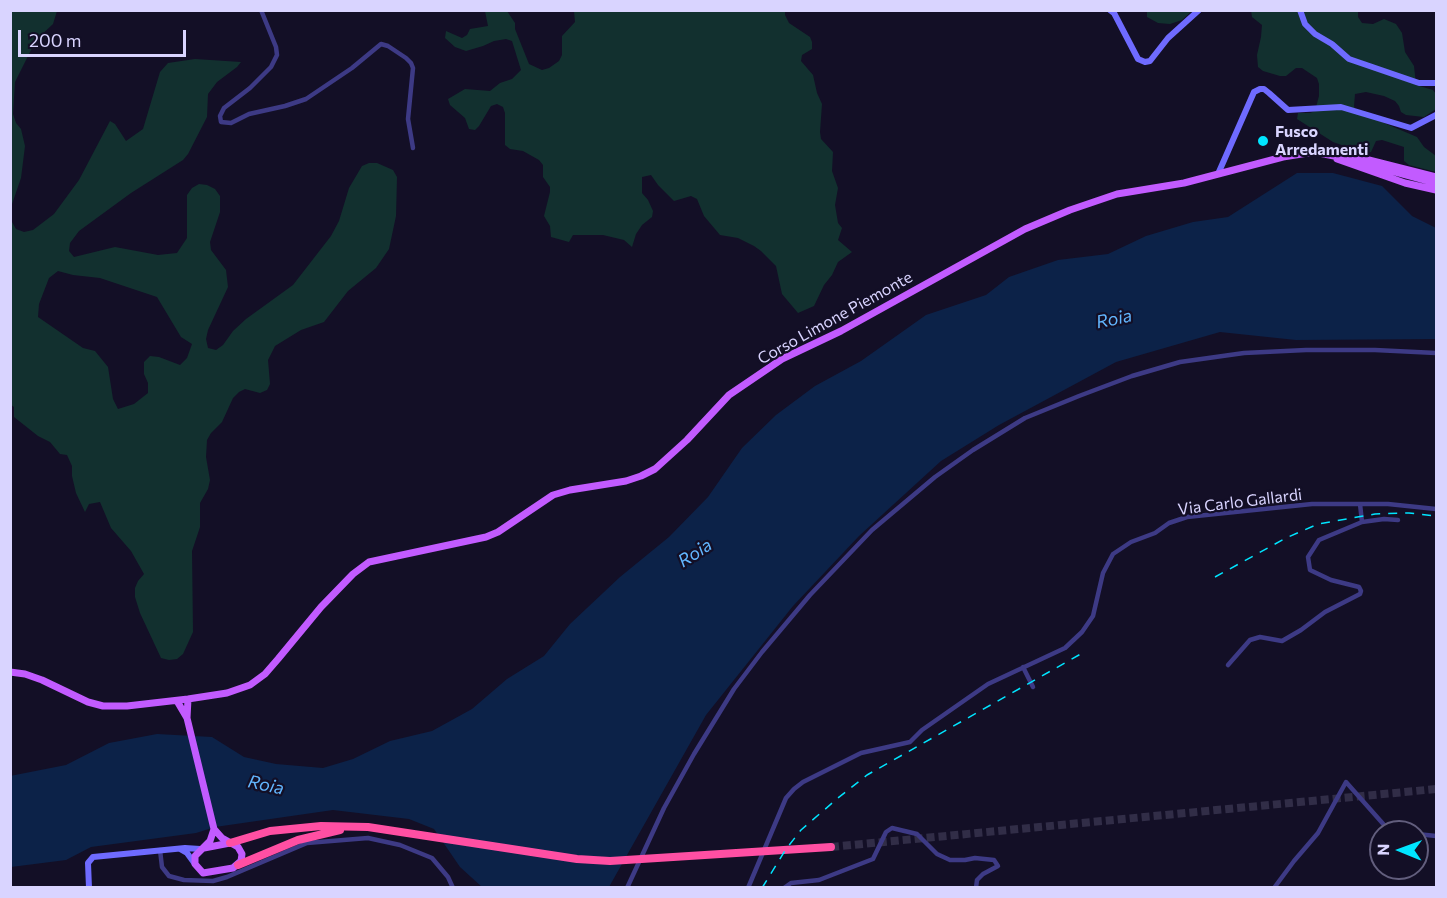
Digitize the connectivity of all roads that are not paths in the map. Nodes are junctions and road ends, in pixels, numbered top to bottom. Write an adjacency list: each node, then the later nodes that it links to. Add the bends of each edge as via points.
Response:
1 (261, 10): 7 (street, via 277,55 271,67 224,108 221,122 231,123 249,114 306,99 381,44 406,58 413,68 408,119)
2 (1110, 10): 3 (main road, via 1138,59 1145,62)
3 (1199, 10)
4 (1300, 10): 5 (main road, via 1305,24 1315,34 1349,59 1419,83)
5 (1437, 83)
6 (1437, 115): 9 (main road, via 1411,128 1341,107 1291,111 1264,89 1257,90)
7 (413, 148)
8 (1324, 153): 9 (main road, Corso Limone Piemonte, via 1300,153); 10 (main road, via 1338,152); 11 (main road, Corso Limone Piemonte); 12 (main road, via 1405,183)
9 (1218, 174): 22 (main road, Corso Limone Piemonte, via 1117,194 1025,229 841,331 782,359 729,395 687,440 641,477 553,495 486,537 369,562 321,607 265,674 228,693)
10 (1437, 177)
11 (1437, 183)
12 (1437, 190)
13 (1436, 352): 35 (street, via 1306,350 1180,362 1132,376 1025,418 973,450 872,530 762,652 694,753)
14 (1360, 504): 15 (street, Via Carlo Gallardi); 17 (street); 19 (street, Via Carlo Gallardi, via 1312,504 1187,517 1169,523 1113,554 1103,573 1094,616 1082,632 1065,648)
15 (1437, 509)
16 (1398, 520): 17 (street)
17 (1362, 522): 18 (street, via 1319,540 1308,561 1311,571 1359,587 1360,594 1282,641 1250,640)
18 (1228, 665)
19 (1023, 668): 21 (street); 36 (street, Via Carlo Gallardi, via 988,684 922,729 910,742 861,753 803,782 786,798)
20 (10, 672): 22 (main road, Corso Limone Piemonte, via 42,680 103,706)
21 (1033, 687)
22 (183, 700): 25 (main road)
23 (1379, 820): 39 (street, via 1346,782 1318,833)
24 (356, 827): 26 (highway, via 295,827); 27 (highway, via 610,861); 32 (highway, via 304,838)
25 (214, 829): 26 (main road); 29 (main road)
26 (230, 843): 29 (main road); 32 (main road, via 241,851)
27 (831, 847)
28 (180, 848): 29 (main road); 30 (main road); 31 (main road)
29 (202, 849): 31 (main road, via 195,856)
30 (160, 850): 33 (main road, via 93,857 88,863); 34 (street, via 162,867 169,876 213,881 307,843 368,838 432,858)
31 (195, 864): 32 (main road, via 207,873)
32 (238, 864)
33 (89, 888)
34 (453, 888)
35 (627, 888)
36 (748, 888)
37 (784, 888): 38 (street, via 790,883 819,880 873,859 886,832 892,828 917,834 937,854 950,860 994,860 998,866 977,880)
38 (976, 888)
39 (1274, 888)

